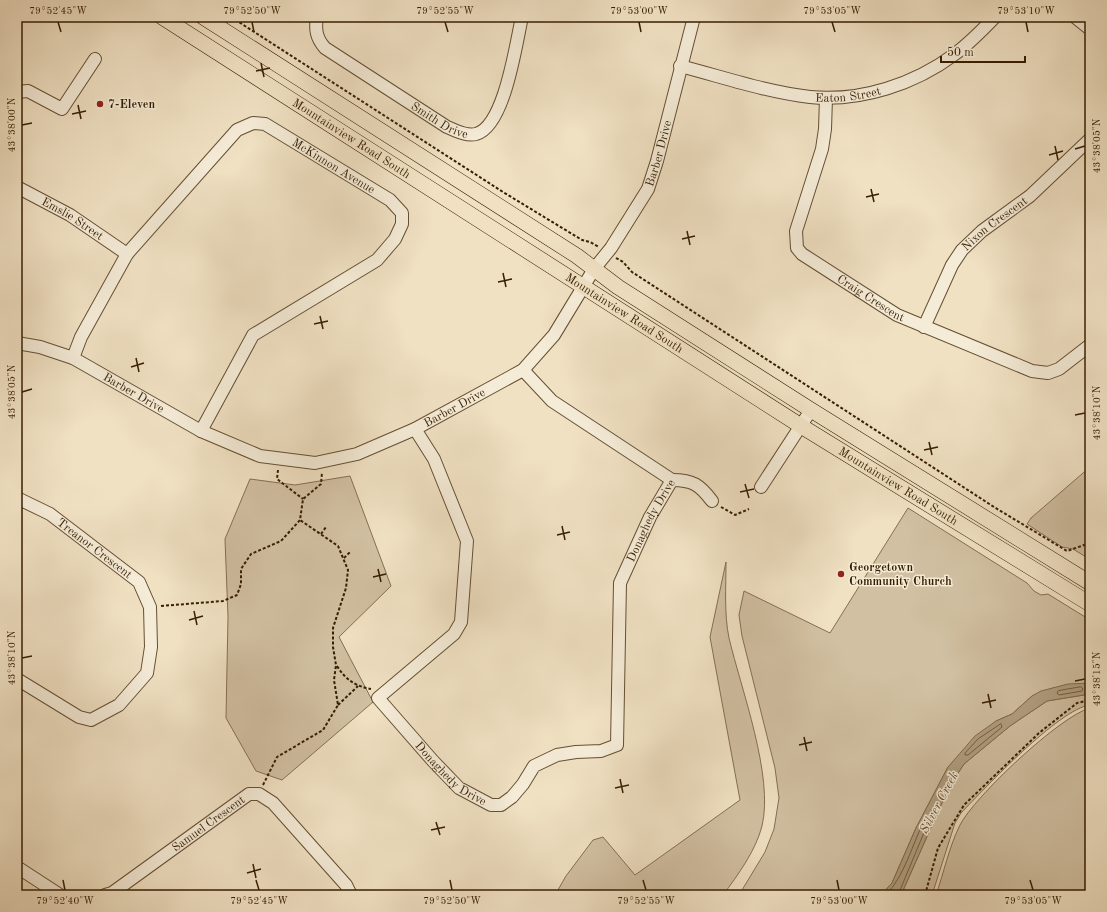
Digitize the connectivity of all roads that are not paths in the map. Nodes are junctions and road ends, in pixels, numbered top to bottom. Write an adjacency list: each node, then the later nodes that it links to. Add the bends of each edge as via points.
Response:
1 (162, 17): 17 (main road, Mountainview Road South)
2 (203, 17): 16 (main road, Mountainview Road South)
3 (317, 17): 4 (street, Smith Drive, via 317,36 324,48 462,134 477,134 496,116 503,102)
4 (522, 17)
5 (694, 17): 10 (street, Barber Drive)
6 (995, 17): 12 (street, Eaton Street, via 955,54 909,80 879,91)
7 (1075, 17): 8 (street)
8 (1090, 29)
9 (95, 59): 11 (street, via 62,109 28,91)
10 (680, 66): 12 (street, Eaton Street, via 784,93); 16 (street, Barber Drive, via 653,175 638,206 608,253)
11 (17, 92)
12 (826, 98): 18 (street, Craig Crescent, via 822,150 796,231 797,248 810,260 885,308)
13 (1090, 139): 18 (street, Nixon Crescent, via 1030,196 982,231 962,250 952,265)
14 (17, 187): 15 (street, Emslie Street, via 70,215)
15 (127, 254): 21 (street, McKinnon Avenue, via 81,338); 26 (street, McKinnon Avenue, via 237,130 253,123 265,124 390,200 402,213 402,224 395,239 377,260 252,335)
16 (594, 269): 17 (street, Barber Drive); 23 (main road, Mountainview Road South, via 618,287)
17 (584, 286): 22 (street, Barber Drive, via 554,335); 24 (main road, Mountainview Road South)
18 (924, 327): 20 (street, Craig Crescent, via 1032,371 1048,373 1059,369)
19 (17, 343): 21 (street, Barber Drive, via 40,347)
20 (1090, 345)
21 (73, 358): 26 (street, Barber Drive)
22 (523, 370): 25 (street, Barber Drive); 27 (street, Donaghedy Drive, via 552,400)
23 (811, 410): 24 (street); 31 (main road, Mountainview Road South)
24 (801, 426): 28 (street); 32 (main road, Mountainview Road South)
25 (415, 429): 26 (street, Barber Drive, via 357,454 315,463 260,456); 27 (street, Donaghedy Drive, via 434,459 467,541 461,622 454,634 378,698 459,788 491,805 501,805 512,797 534,766 557,755 601,751 617,745 620,583 650,517)
26 (201, 431)
27 (672, 480): 30 (street, via 686,480 701,487)
28 (761, 487)
29 (17, 498): 33 (street, Treanor Crescent, via 50,514 139,582 150,607 151,646 147,673 119,705 91,720 79,717)
30 (712, 501)
31 (1090, 582)
32 (1090, 604)
33 (17, 679)
34 (17, 867): 35 (street)
35 (60, 895)
36 (105, 895): 37 (street, Samuel Crescent, via 112,893 249,794 259,794 273,803 346,885)
37 (351, 895)

